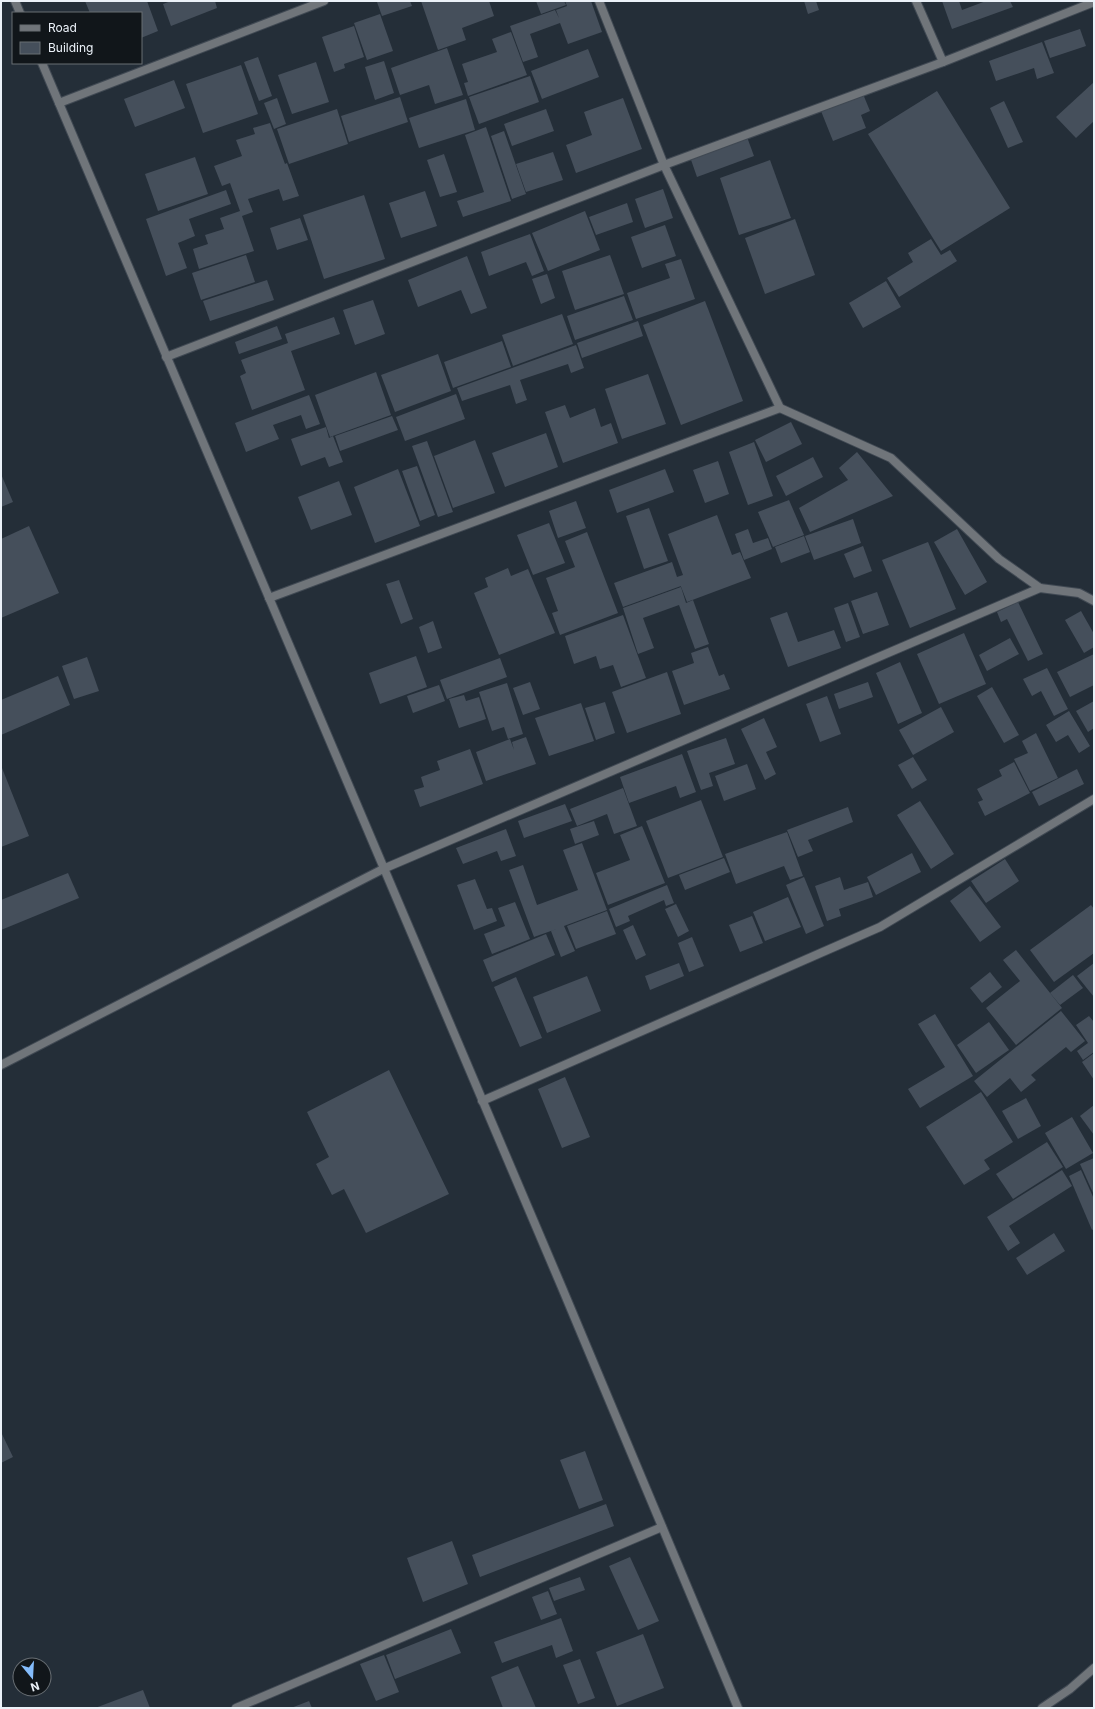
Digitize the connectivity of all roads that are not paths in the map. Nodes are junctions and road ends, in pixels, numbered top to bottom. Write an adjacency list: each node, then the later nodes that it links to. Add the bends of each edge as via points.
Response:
1 (15, 1): 6 (street)
2 (324, 1): 9 (street)
3 (599, 1): 10 (street)
4 (916, 1): 7 (street)
5 (1094, 2): 7 (street)
6 (20, 12)
7 (943, 62): 10 (street)
8 (42, 64): 9 (street)
9 (58, 103): 11 (street)
10 (664, 165): 11 (street); 12 (street)
11 (166, 357): 14 (street)
12 (780, 408): 13 (street, via 891,458 998,559); 14 (street)
13 (1040, 588): 15 (street, via 1079,593); 17 (street)
14 (269, 598): 17 (street)
15 (1094, 601)
16 (1094, 799): 19 (street, via 880,927)
17 (383, 869): 18 (street); 19 (street)
18 (1, 1065)
19 (482, 1101): 20 (street)
20 (662, 1527): 22 (street); 23 (street)
21 (1094, 1668): 24 (street, via 1070,1689)
22 (236, 1708)
23 (738, 1708)
24 (1042, 1708)

